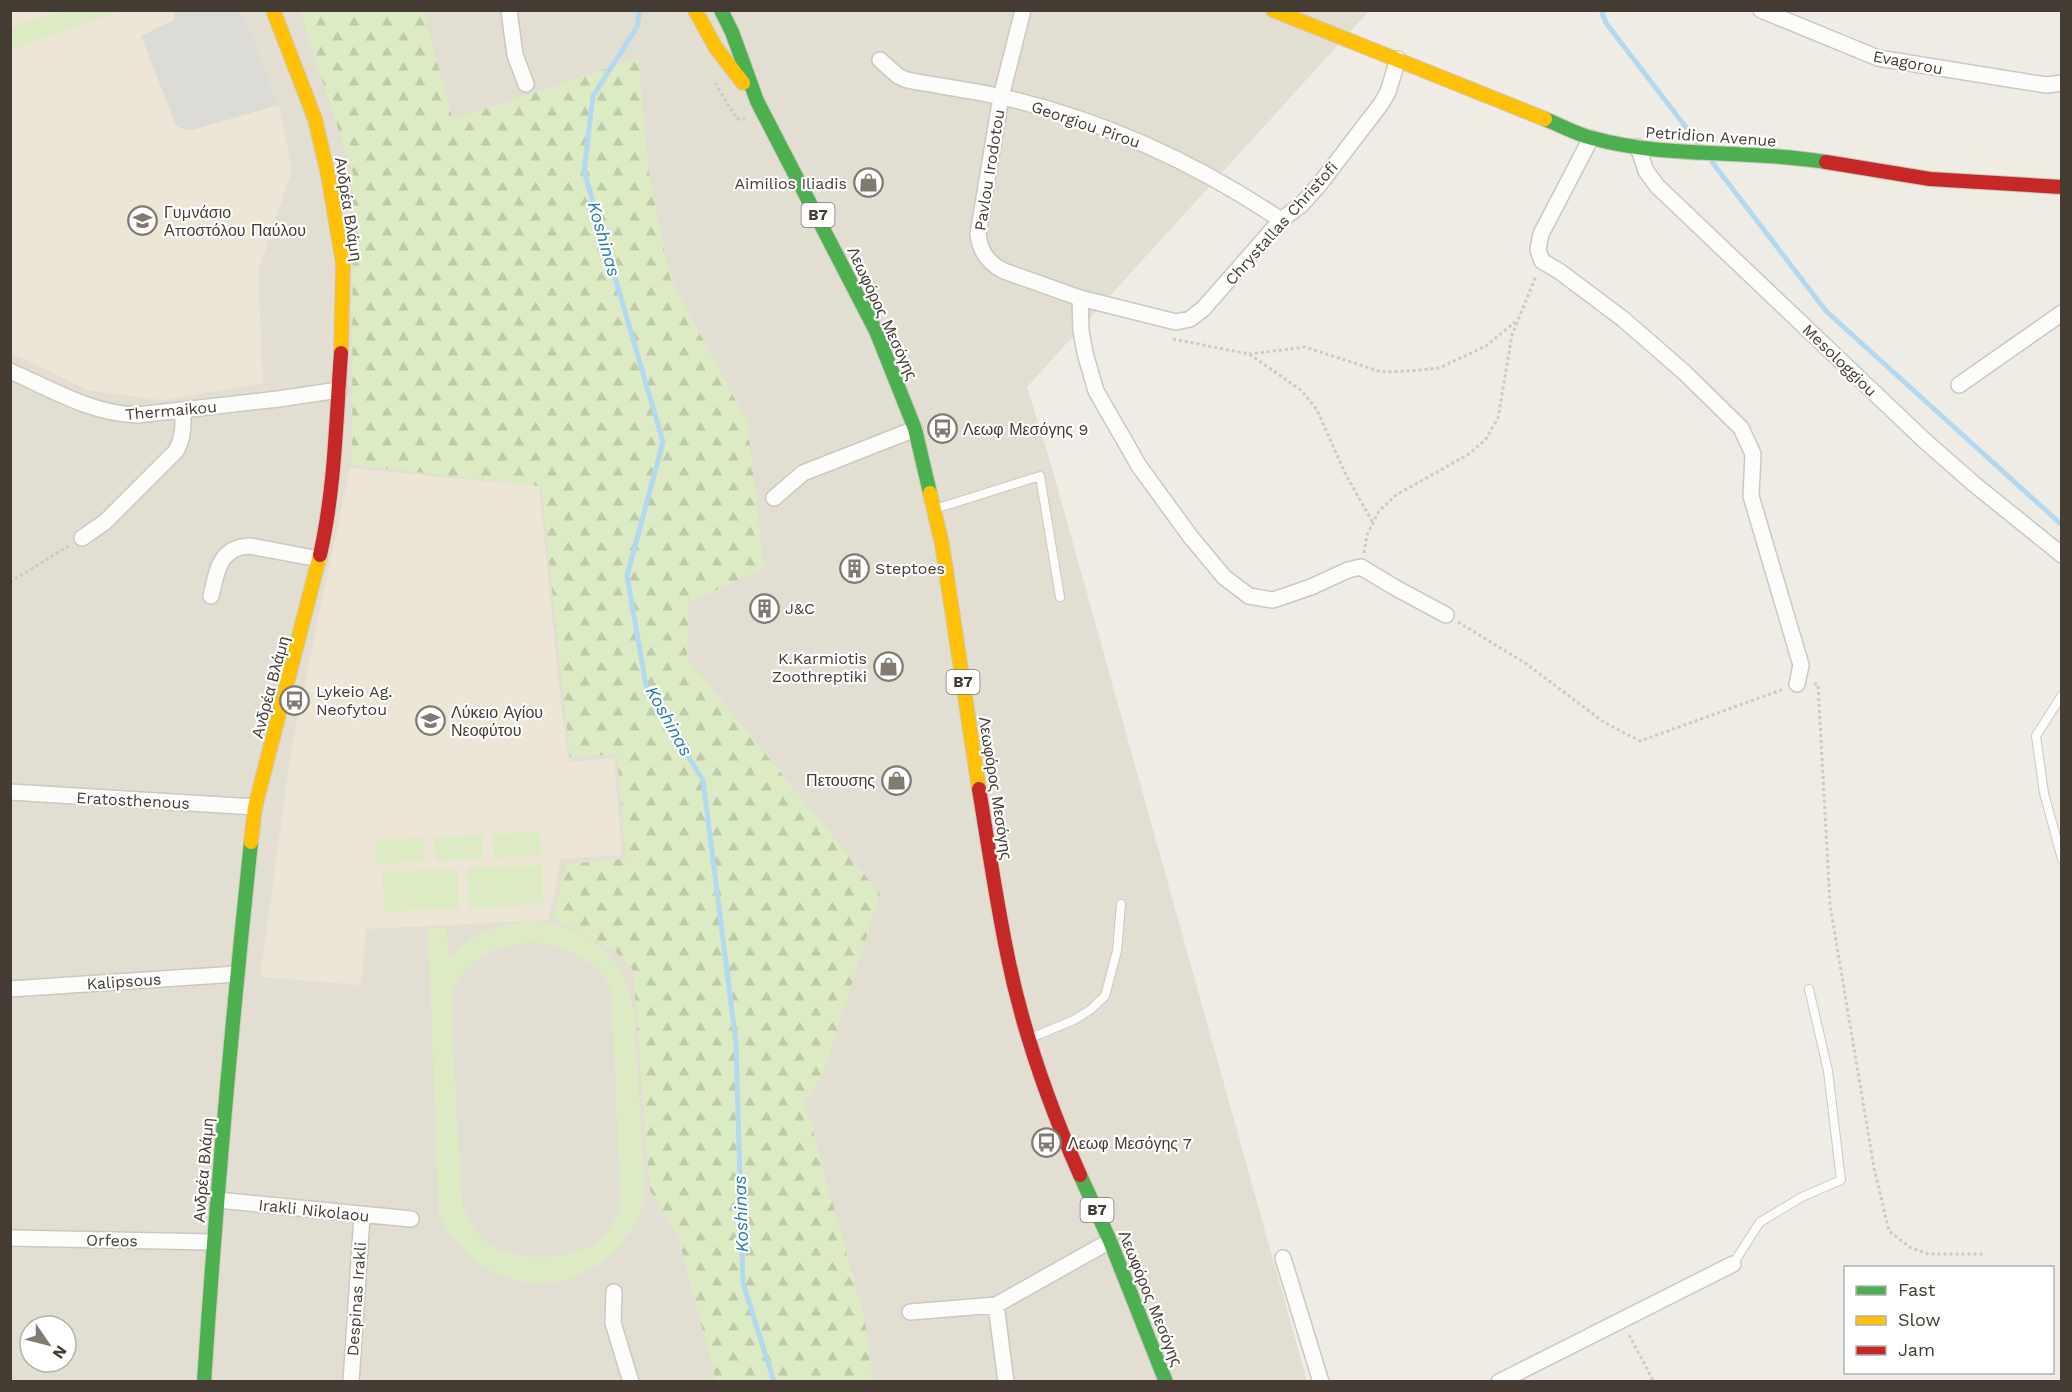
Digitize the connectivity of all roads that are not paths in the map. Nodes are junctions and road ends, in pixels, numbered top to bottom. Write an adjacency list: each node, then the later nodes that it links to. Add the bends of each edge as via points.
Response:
1 (273, 10): 23 (street, Ανδρέα Βλάμη, via 315,119 338,225 343,263)
2 (509, 10): 11 (street, via 515,55)
3 (695, 10): 13 (street, Λεωφόρος Μεσόγης / B7, via 716,48)
4 (721, 10): 13 (street, Λεωφόρος Μεσόγης / B7)
5 (1023, 10): 12 (street, Pavlou Irodotou)
6 (1273, 10): 8 (street, Petridion Avenue)
7 (1761, 10): 10 (street, Evagorou, via 1878,58 2046,85)
8 (1398, 59): 14 (street, Petridion Avenue); 17 (street, Chrystallas Christofi, via 1381,104 1319,185)
9 (880, 60): 12 (street, Georgiou Pirou, via 907,80)
10 (2061, 82)
11 (526, 84)
12 (1001, 97): 17 (street, Georgiou Pirou, via 1148,145 1226,184); 18 (street, Pavlou Irodotou, via 979,246 994,266)
13 (757, 101): 25 (street, Λεωφόρος Μεσόγης / B7, via 876,331)
14 (1591, 138): 15 (street, Petridion Avenue); 34 (street, via 1541,234 1538,250 1542,261 1623,319 1741,428 1753,454 1751,496 1801,665)
15 (1638, 147): 16 (street, Petridion Avenue, via 1815,160 1930,179); 29 (street, Mesologgiou, via 1646,171 1657,186 1925,441)
16 (2061, 186)
17 (1281, 220): 20 (street, Chrystallas Christofi, via 1224,288)
18 (1080, 298): 20 (street, Pavlou Irodotou, via 1176,322); 33 (street, via 1081,332 1096,391 1139,466 1224,577 1249,596 1273,600 1361,567)
19 (2061, 313): 22 (street)
20 (1190, 319)
21 (10, 371): 24 (street, Thermaikou, via 118,415)
22 (1959, 385)
23 (339, 390): 24 (street, Thermaikou); 30 (street, Ανδρέα Βλάμη, via 330,495)
24 (183, 410): 28 (street, via 183,434 176,451 117,510)
25 (915, 429): 26 (street, via 803,473); 27 (street, Λεωφόρος Μεσόγης / B7)
26 (774, 498)
27 (934, 509): 32 (lane, via 1040,476); 43 (street, Λεωφόρος Μεσόγης / B7, via 991,867 1007,955)
28 (82, 538)
29 (2061, 555)
30 (319, 560): 31 (street, via 241,546 232,550 218,567); 37 (street, Ανδρέα Βλάμη)
31 (211, 596)
32 (1060, 597)
33 (1446, 615)
34 (1797, 684)
35 (2061, 695): 38 (lane, via 2036,736 2044,793)
36 (10, 792): 37 (street, Eratosthenous)
37 (255, 807): 40 (street, Ανδρέα Βλάμη)
38 (2061, 859)
39 (1121, 904): 43 (lane, via 1117,951 1105,996 1074,1020)
40 (237, 974): 41 (street, Kalipsous); 44 (street, Ανδρέα Βλάμη)
41 (10, 989)
42 (1809, 989): 51 (lane, via 1828,1071 1842,1180 1802,1197 1760,1222)
43 (1029, 1038): 48 (street, Λεωφόρος Μεσόγης / B7, via 1063,1136)
44 (217, 1200): 45 (street, Irakli Nikolaou); 49 (street, Ανδρέα Βλάμη)
45 (362, 1216): 46 (street, Irakli Nikolaou); 56 (street, Despinas Irakli)
46 (411, 1219)
47 (10, 1238): 49 (street, Orfeos)
48 (1110, 1241): 53 (street); 59 (street, Λεωφόρος Μεσόγης / B7)
49 (213, 1242): 55 (street, Ανδρέα Βλάμη)
50 (1283, 1258): 60 (street)
51 (1733, 1264): 61 (street)
52 (614, 1292): 57 (street, via 613,1323)
53 (996, 1305): 54 (street); 58 (street)
54 (910, 1312)
55 (204, 1382)
56 (351, 1382)
57 (631, 1382)
58 (1006, 1382)
59 (1166, 1382)
60 (1321, 1382)
61 (1499, 1382)

